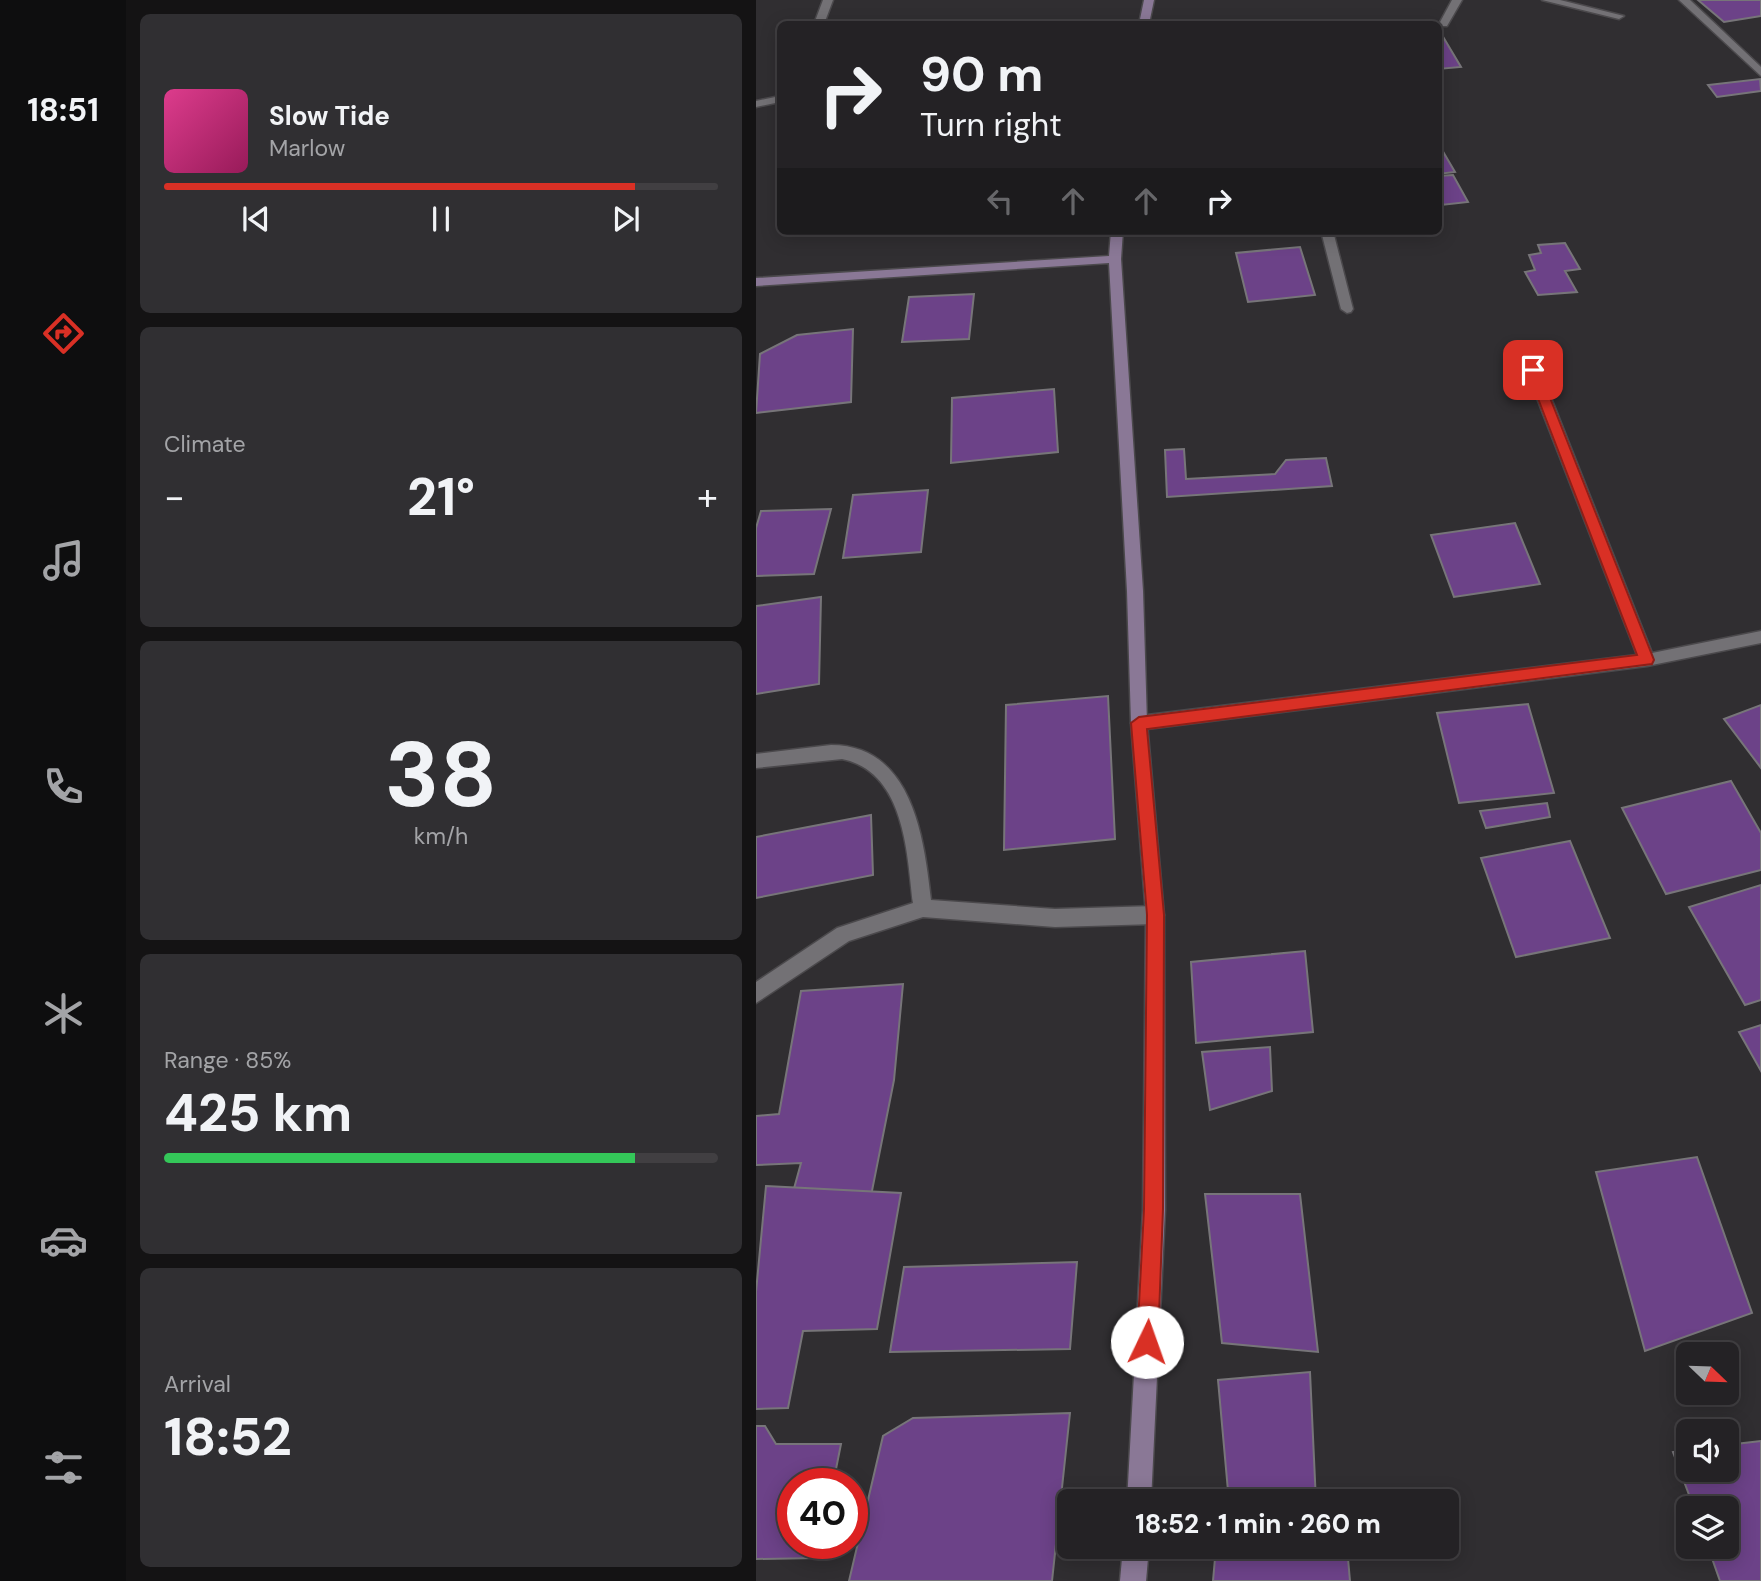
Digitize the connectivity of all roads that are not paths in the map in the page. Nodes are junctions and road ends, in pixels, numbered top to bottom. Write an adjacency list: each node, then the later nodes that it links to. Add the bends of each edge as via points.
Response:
1 (828, 0): 7 (street)
2 (1149, 0): 8 (street)
3 (1457, 0): 9 (street)
4 (1546, 0): 6 (street)
5 (1684, 0): 10 (street)
6 (1619, 16)
7 (820, 21)
8 (1145, 21)
9 (1444, 24)
10 (1761, 74)
11 (777, 100): 12 (street)
12 (756, 104)
13 (1117, 235): 15 (street)
14 (1328, 235): 17 (street)
15 (1115, 259): 16 (street); 21 (street)
16 (756, 282)
17 (1347, 309)
18 (1533, 370): 20 (street)
19 (1761, 637): 20 (street)
20 (1647, 660): 21 (street)
21 (1139, 723): 24 (street)
22 (756, 761): 23 (street, via 845,752 865,759 880,772 904,804 918,861)
23 (923, 908): 24 (street, via 1055,918); 25 (street, via 844,934)
24 (1155, 915): 26 (street, via 1154,1209)
25 (756, 994)
26 (1140, 1489)
27 (1135, 1559): 28 (street)
28 (1133, 1581)

